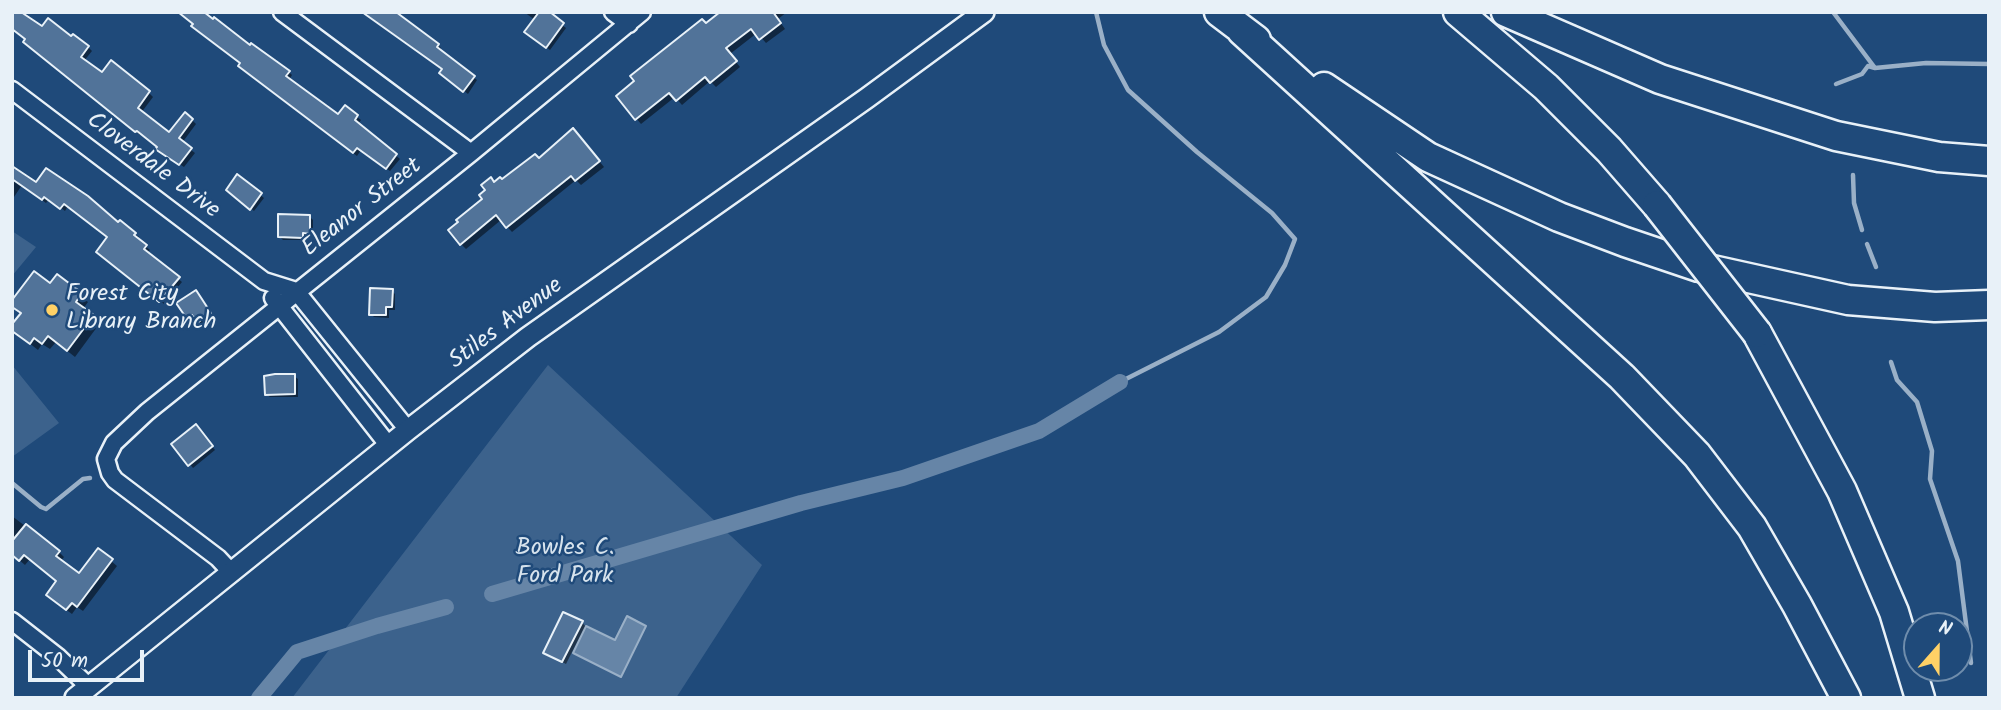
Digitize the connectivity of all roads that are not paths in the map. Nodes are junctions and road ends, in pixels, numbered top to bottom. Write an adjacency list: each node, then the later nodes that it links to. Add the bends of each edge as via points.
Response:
1 (282, 12): 11 (street)
2 (613, 12): 8 (street)
3 (642, 12): 8 (street, Eleanor Street)
4 (984, 12): 17 (street, Stiles Avenue, via 528,337)
5 (1219, 12): 9 (highway)
6 (1458, 12): 23 (highway, bridge, via 1546,87 1609,150 1757,333 1842,491 1894,612)
7 (1506, 12): 12 (highway, via 1660,79 1836,136 1939,157)
8 (629, 24): 11 (street, Eleanor Street)
9 (1242, 31): 15 (highway, via 1428,157 1625,242 1699,267 1848,300 1935,307); 22 (highway, via 1622,377 1697,456 1752,527)
10 (12, 90): 13 (street, Cloverdale Drive)
11 (471, 153): 14 (street, Eleanor Street)
12 (1989, 161)
13 (264, 281): 14 (street, Cloverdale Drive); 16 (street, Cloverdale Drive)
14 (296, 291): 16 (street, Eleanor Street); 17 (street)
15 (1989, 305)
16 (277, 306): 18 (street, Cloverdale Drive); 19 (street, Eleanor Street, via 147,412 114,443 106,459 115,480)
17 (408, 430): 18 (street, Stiles Avenue)
18 (389, 446): 19 (street, Stiles Avenue)
19 (232, 573): 21 (street, Stiles Avenue)
20 (12, 621): 21 (street, via 51,651)
21 (82, 692)
22 (1846, 698)
23 (1920, 698)

